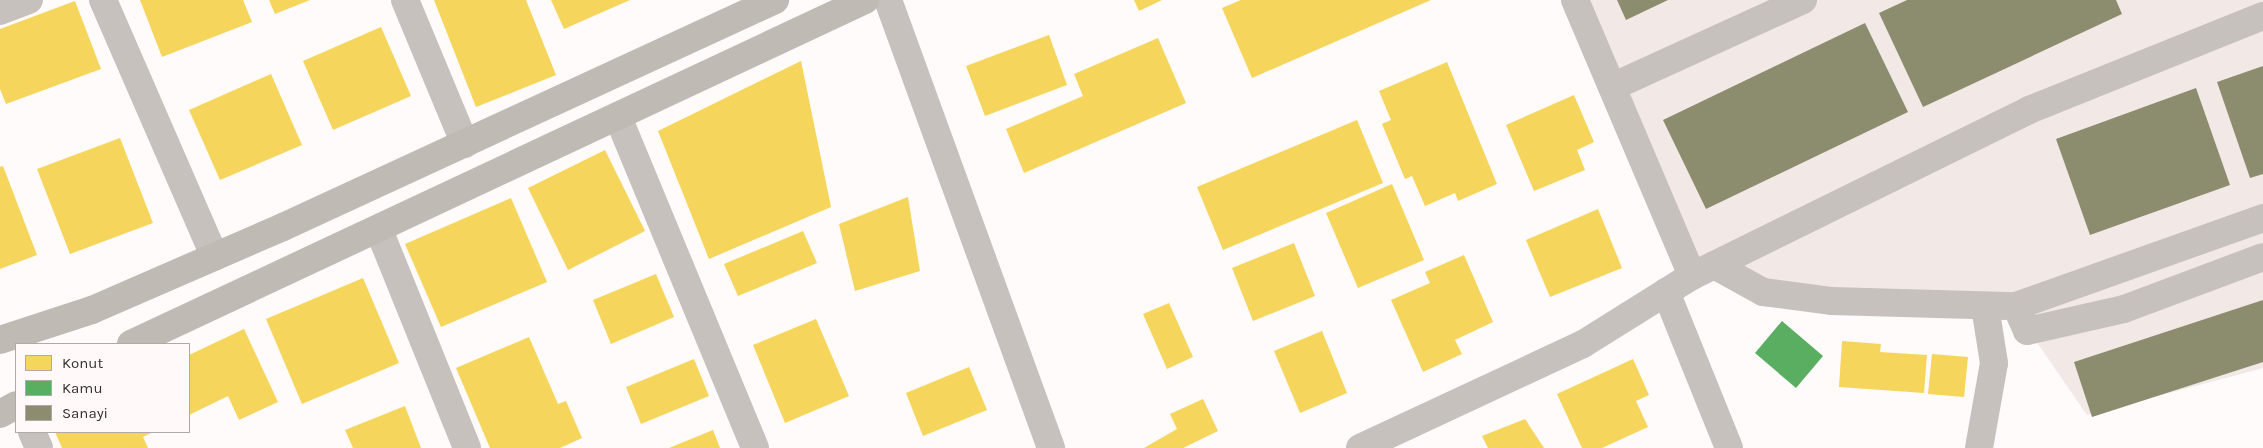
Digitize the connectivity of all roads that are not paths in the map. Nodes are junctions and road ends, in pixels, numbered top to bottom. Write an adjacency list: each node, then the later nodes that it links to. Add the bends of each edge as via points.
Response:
1 (29, 0): 9 (street)
2 (103, 0): 16 (street)
3 (406, 0): 13 (street)
4 (775, 0): 13 (main road)
5 (865, 0): 12 (main road)
6 (888, 0): 30 (street)
7 (1576, 0): 11 (street)
8 (1803, 0): 11 (street)
9 (0, 11)
10 (2263, 16): 18 (street, via 2029,110)
11 (1612, 87): 18 (street)
12 (618, 117): 15 (main road); 29 (street)
13 (465, 144): 16 (main road)
14 (2263, 218): 21 (street)
15 (379, 230): 23 (main road); 28 (street)
16 (215, 257): 22 (main road, via 92,310)
17 (2263, 258): 21 (street, via 2124,309 2027,331)
18 (1703, 270): 19 (street); 20 (street, via 1763,292 1832,301)
19 (1666, 292): 31 (street, via 1583,344); 32 (street)
20 (1984, 306): 21 (street); 33 (street, via 1994,363)
21 (2016, 306)
22 (0, 340)
23 (133, 343)
24 (15, 406): 25 (main road)
25 (0, 414)
26 (32, 433): 27 (street)
27 (39, 448)
28 (467, 448)
29 (755, 448)
30 (1050, 448)
31 (1360, 448)
32 (1729, 448)
33 (1979, 448)

